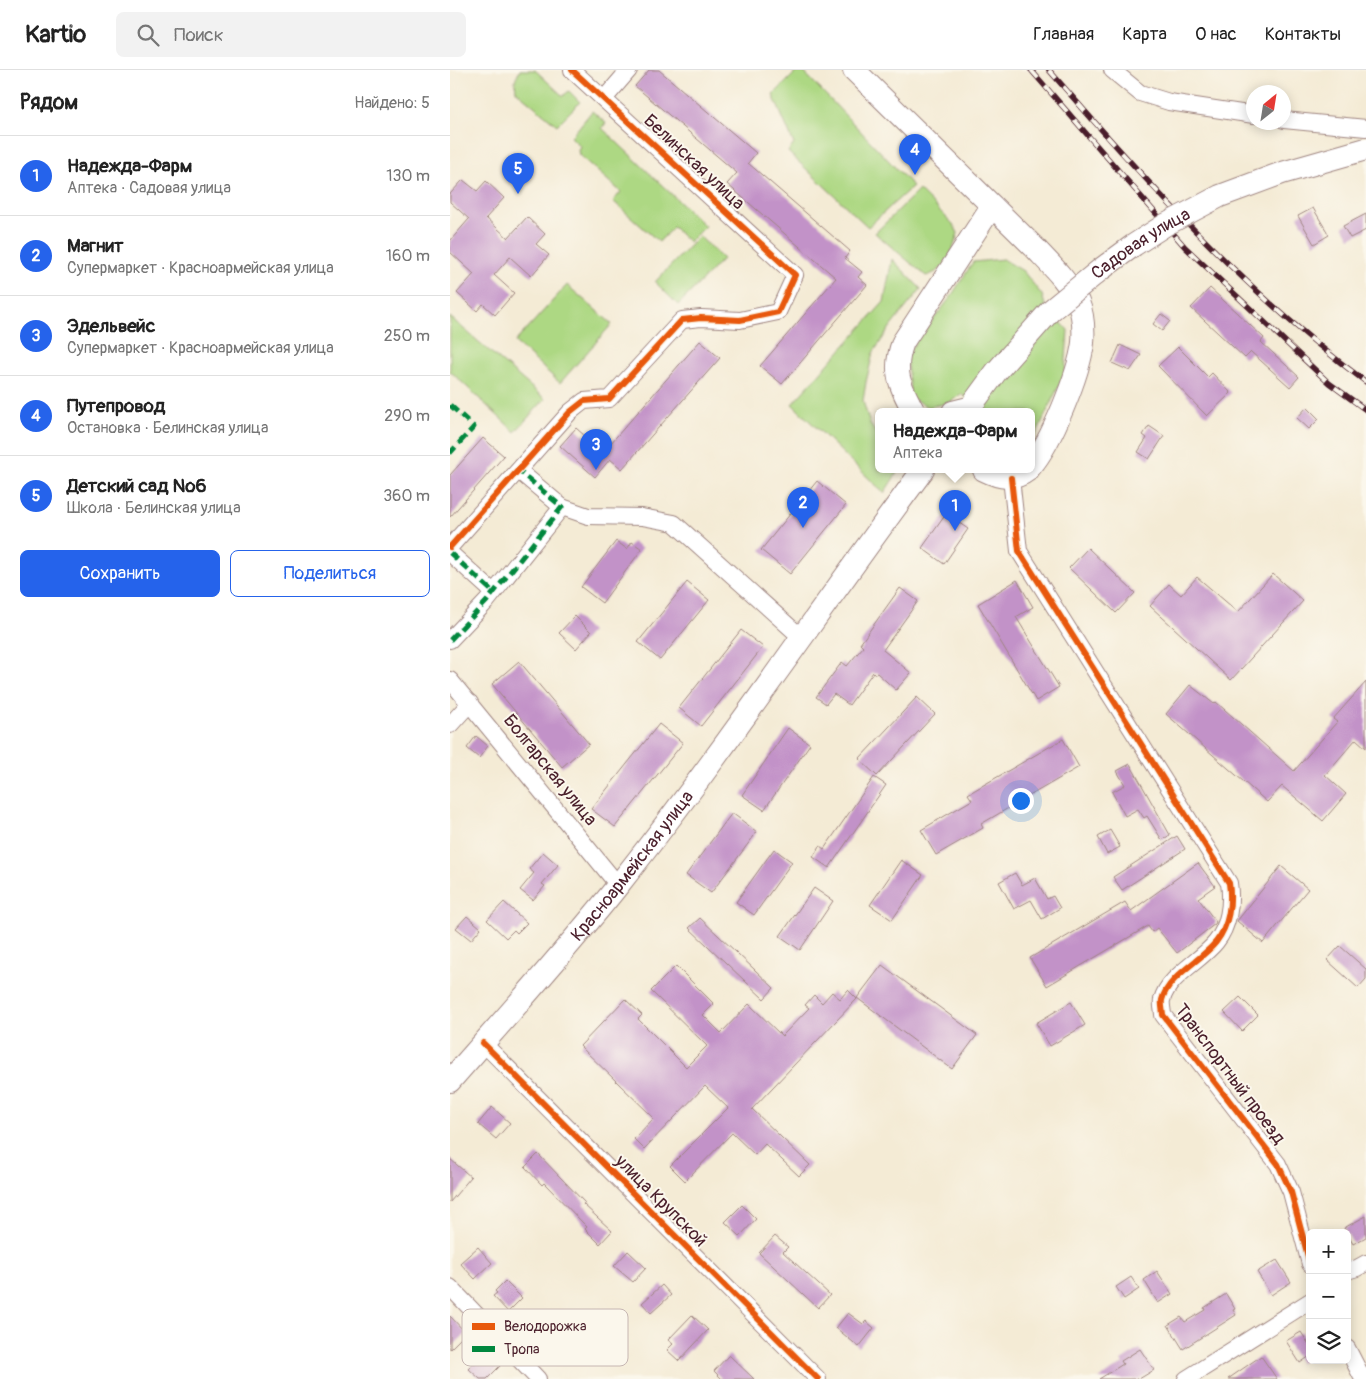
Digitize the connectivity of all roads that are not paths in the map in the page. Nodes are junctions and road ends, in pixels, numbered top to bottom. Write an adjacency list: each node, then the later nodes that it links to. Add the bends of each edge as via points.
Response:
1 (572, 70): 5 (street, Белинская улица)
2 (629, 70): 5 (street)
3 (854, 70): 10 (main road)
4 (1112, 70): 6 (street, via 1140,93 1169,102)
5 (604, 99): 14 (street, Белинская улица, via 795,275 778,312 740,320 682,320 609,399 584,401 570,412)
6 (1246, 114)
7 (1291, 121): 8 (street)
8 (1366, 128)
9 (1366, 148): 12 (main road, Садовая улица, bridge, via 1282,172 1220,196 1134,245 1050,311)
10 (992, 206): 11 (main road, via 903,342 898,355 897,376 902,392); 13 (main road, via 1061,277 1077,301 1082,320 1080,358 1066,398)
11 (915, 408)
12 (967, 408)
13 (1035, 462)
14 (519, 471): 18 (street); 19 (street)
15 (992, 473): 17 (main road, via 1002,477)
16 (918, 474): 22 (main road, Красноармейская улица)
17 (1020, 474): 30 (street, Транспортный проезд, via 1019,551 1229,884 1231,899 1226,924 1217,942 1167,988 1161,1002 1163,1015 1278,1164 1292,1192)
18 (562, 507): 21 (street); 22 (street, via 588,516 642,517 674,523)
19 (450, 547)
20 (450, 553): 21 (street)
21 (493, 592): 23 (street)
22 (802, 638): 27 (main road, Красноармейская улица)
23 (450, 640)
24 (450, 680): 25 (street, Болгарская улица)
25 (470, 703): 26 (street); 27 (street, Болгарская улица)
26 (450, 725)
27 (618, 885): 28 (main road, Красноармейская улица)
28 (483, 1043): 29 (main road, Красноармейская улица); 39 (street, улица Крупской)
29 (450, 1081)
30 (1306, 1247)
31 (1366, 1263): 32 (street)
32 (1351, 1270)
33 (450, 1287): 35 (street)
34 (1306, 1304): 40 (street)
35 (471, 1309)
36 (1351, 1356): 41 (street)
37 (526, 1366): 38 (street)
38 (538, 1379)
39 (818, 1379)
40 (1186, 1379)
41 (1363, 1379)

